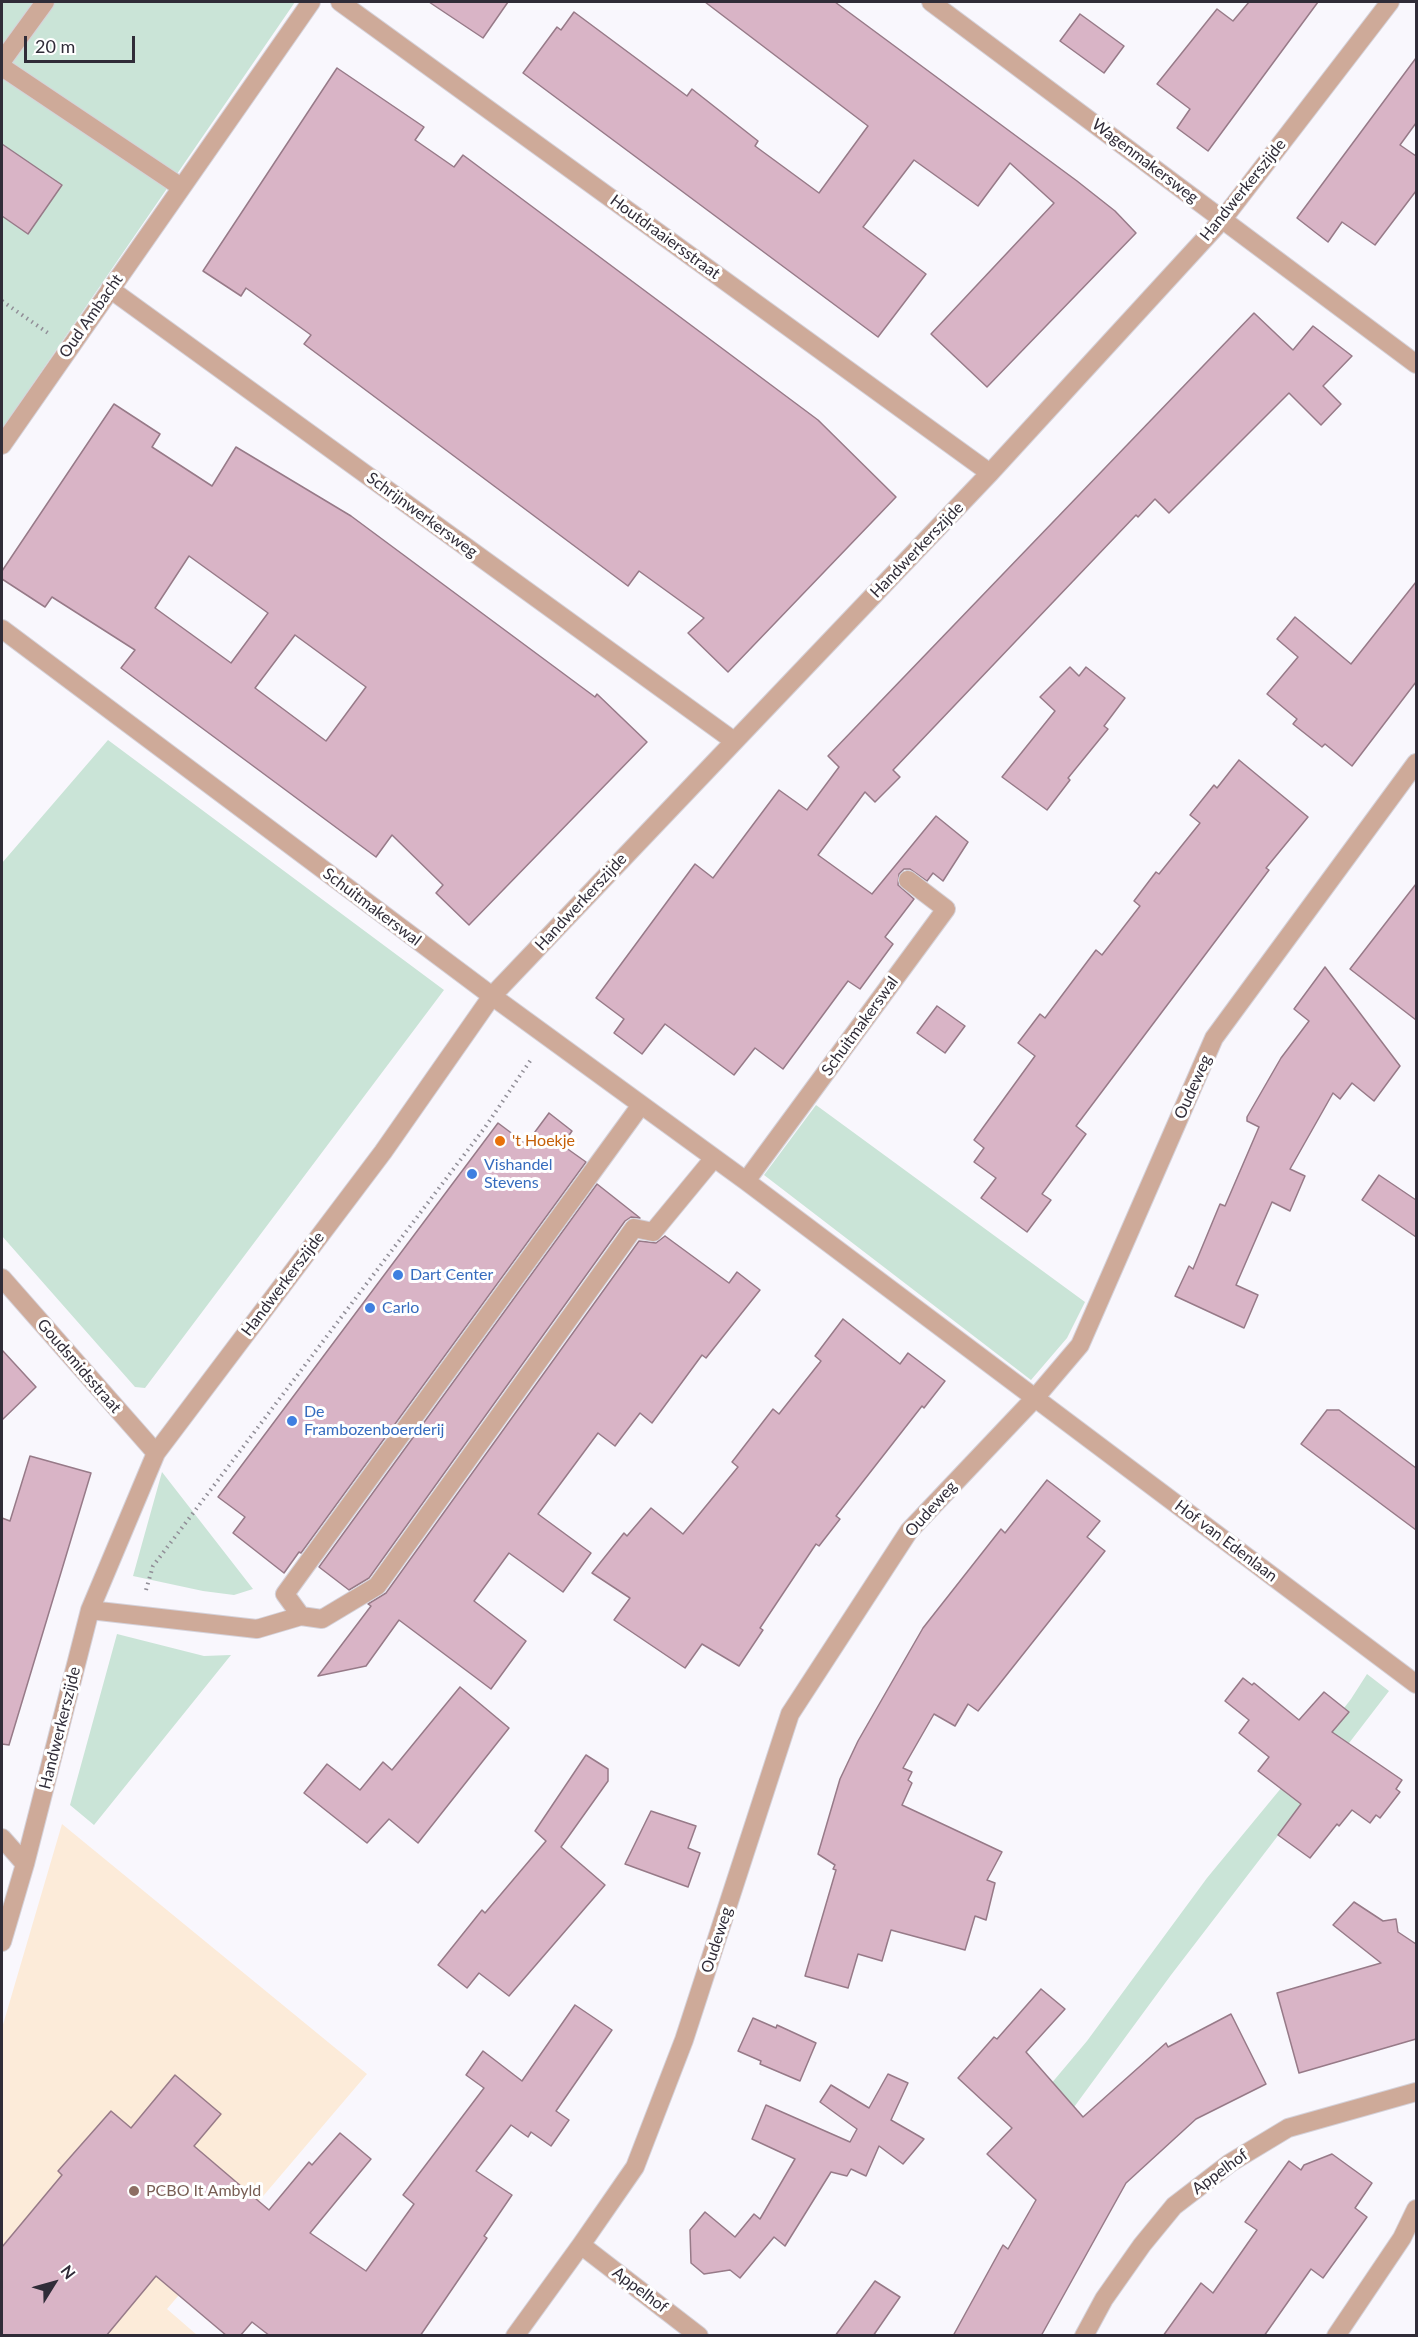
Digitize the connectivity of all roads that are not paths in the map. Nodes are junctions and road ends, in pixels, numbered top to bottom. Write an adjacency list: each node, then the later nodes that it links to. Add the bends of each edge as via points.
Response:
1 (45, 2): 6 (street)
2 (311, 2): 8 (street, Oud Ambacht)
3 (340, 2): 13 (street, Houtdraaiersstraat)
4 (931, 2): 9 (street, Wagenmakersweg)
5 (1390, 2): 9 (street, Handwerkerszijde)
6 (2, 61)
7 (2, 67): 8 (street)
8 (181, 187): 10 (street, Oud Ambacht)
9 (1223, 219): 11 (street, Wagenmakersweg); 13 (street, Handwerkerszijde)
10 (110, 289): 12 (street, Oud Ambacht); 15 (street, Schrijnwerkersweg)
11 (1416, 364)
12 (2, 445)
13 (990, 473): 15 (street, Handwerkerszijde)
14 (2, 629): 18 (street, Schuitmakerswal)
15 (734, 741): 18 (street, Handwerkerszijde)
16 (1416, 763): 23 (street, Oudeweg, via 1214,1038 1080,1345)
17 (908, 880): 21 (street, Schuitmakerswal, via 946,909)
18 (492, 996): 19 (street, Schuitmakerswal); 24 (street, Handwerkerszijde, via 383,1152)
19 (642, 1105): 20 (street, Schuitmakerswal); 26 (street, via 285,1594)
20 (714, 1158): 21 (street, Schuitmakerswal); 26 (street, via 653,1232 634,1228 377,1586 322,1619)
21 (746, 1181): 23 (street, Schuitmakerswal)
22 (2, 1278): 24 (street, Goudsmidsstraat)
23 (1035, 1398): 27 (street, Hof van Edenlaan); 33 (street, Oudeweg, via 909,1531 790,1713 684,2040 635,2167)
24 (156, 1454): 25 (street, Handwerkerszijde)
25 (90, 1610): 26 (street, via 257,1629); 29 (street, Handwerkerszijde)
26 (301, 1616)
27 (1416, 1684)
28 (2, 1838): 29 (street)
29 (25, 1864): 30 (street, Handwerkerszijde)
30 (2, 1942)
31 (1416, 2092): 36 (street, Appelhof, via 1288,2128 1230,2163 1174,2206 1104,2299)
32 (1416, 2209): 37 (street, via 1402,2238)
33 (581, 2245): 34 (street, Oudeweg); 35 (street, Appelhof)
34 (515, 2336)
35 (699, 2336)
36 (1084, 2336)
37 (1336, 2336)

